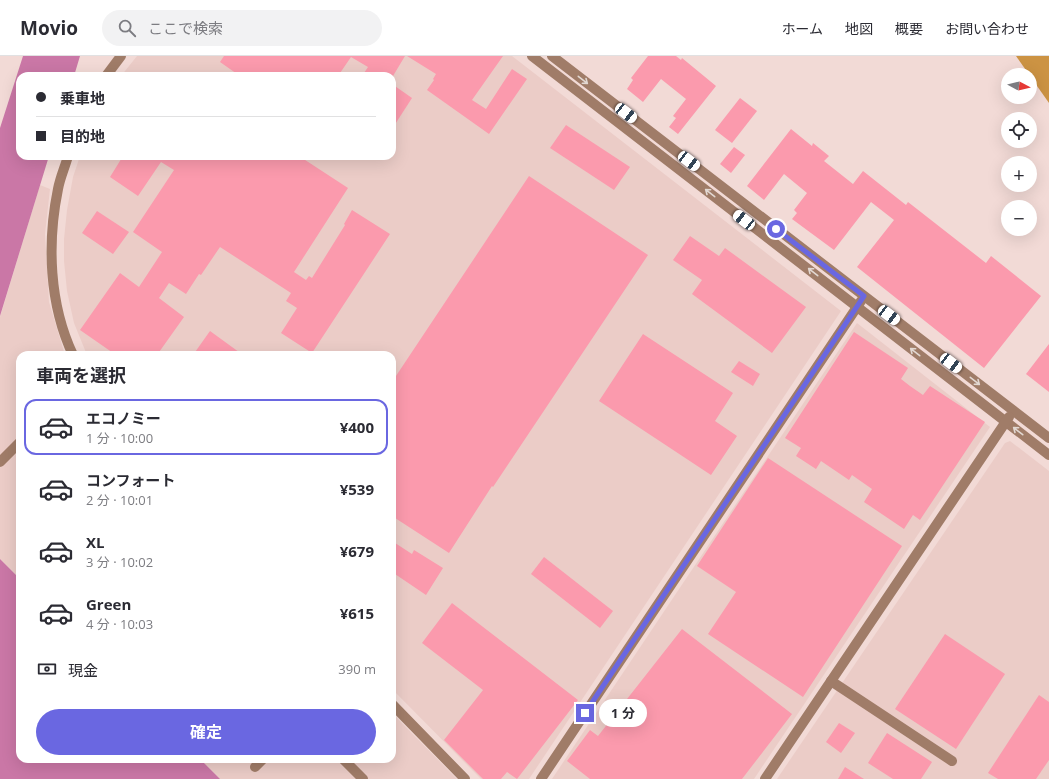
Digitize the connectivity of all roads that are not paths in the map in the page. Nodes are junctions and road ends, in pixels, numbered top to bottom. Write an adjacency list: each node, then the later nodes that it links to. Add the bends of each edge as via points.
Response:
1 (121, 56): 4 (street)
2 (532, 56): 7 (street, one-way to 2)
3 (552, 56): 6 (street, one-way to 6)
4 (109, 72)
5 (67, 160): 8 (street, via 58,188 52,266 57,306)
6 (864, 296): 7 (street); 9 (street, one-way to 9)
7 (857, 306): 10 (street, one-way to 7); 23 (street)
8 (71, 351)
9 (1013, 410): 10 (street); 11 (street)
10 (1006, 422): 13 (street, one-way to 10); 15 (street)
11 (1049, 438)
12 (16, 446): 14 (street)
13 (1049, 455)
14 (0, 462)
15 (831, 681): 17 (street); 24 (street)
16 (396, 708): 22 (street)
17 (952, 761)
18 (259, 763): 20 (street)
19 (347, 763): 21 (street)
20 (255, 767)
21 (363, 779)
22 (465, 779)
23 (540, 779)
24 (765, 779)

